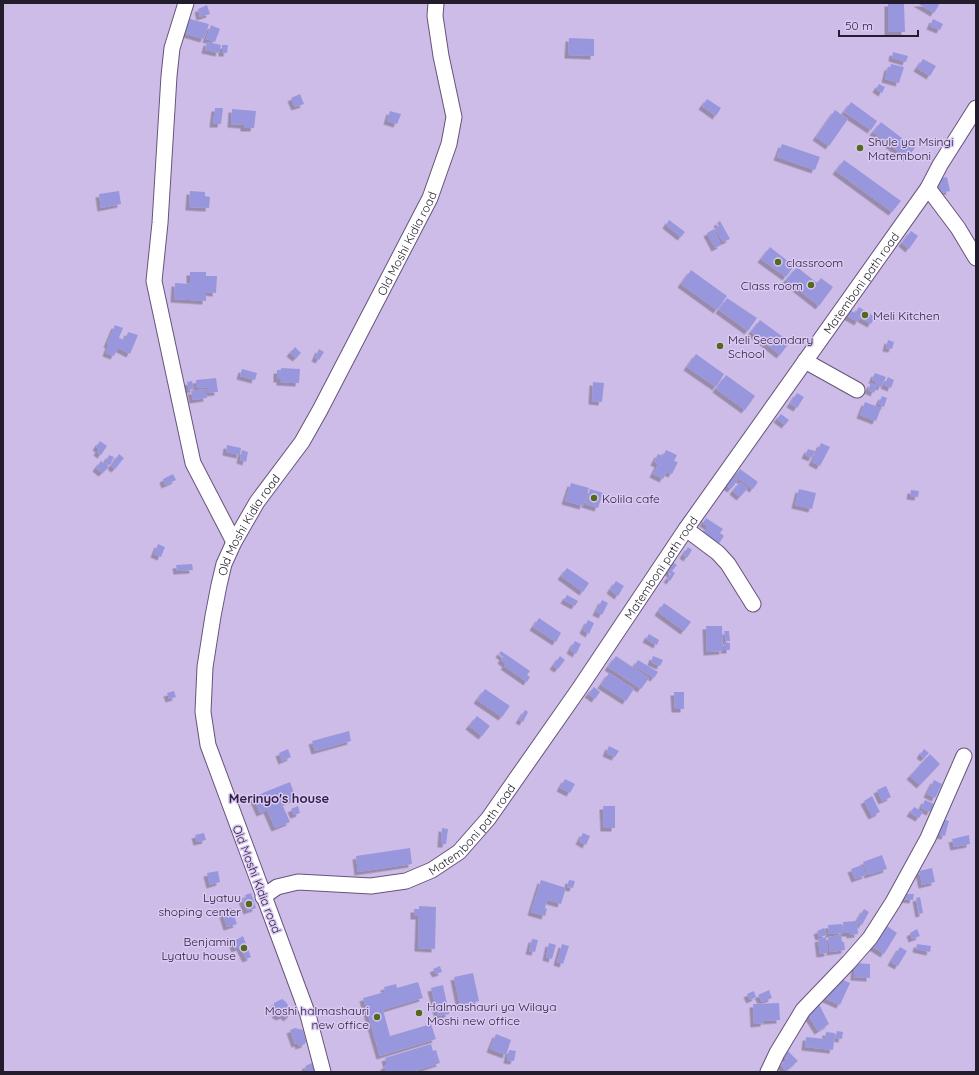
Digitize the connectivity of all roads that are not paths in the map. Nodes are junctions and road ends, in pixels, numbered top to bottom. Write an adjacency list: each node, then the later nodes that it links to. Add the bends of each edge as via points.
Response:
1 (186, 3): 9 (street, via 172,48 154,281 193,462)
2 (436, 3): 9 (street, Old Moshi Kidia road, via 438,36 454,117 449,144 430,198 302,442 257,502)
3 (976, 108): 4 (street, Matemboni path road)
4 (928, 188): 5 (street, via 958,228); 6 (street, Matemboni path road)
5 (976, 258)
6 (805, 361): 7 (street); 8 (street, Matemboni path road)
7 (857, 390)
8 (686, 529): 10 (street, via 718,553 728,564); 12 (street, Matemboni path road, via 584,682 488,819 460,852 432,870 406,881 371,886 298,882 277,887)
9 (234, 542): 12 (street, Old Moshi Kidia road, via 224,564 213,616 203,712 208,745)
10 (753, 604)
11 (964, 756): 14 (street, via 928,838 889,909 850,962 803,1010)
12 (263, 897): 13 (street, Old Moshi Kidia road, via 308,1015)
13 (323, 1072)
14 (768, 1072)

